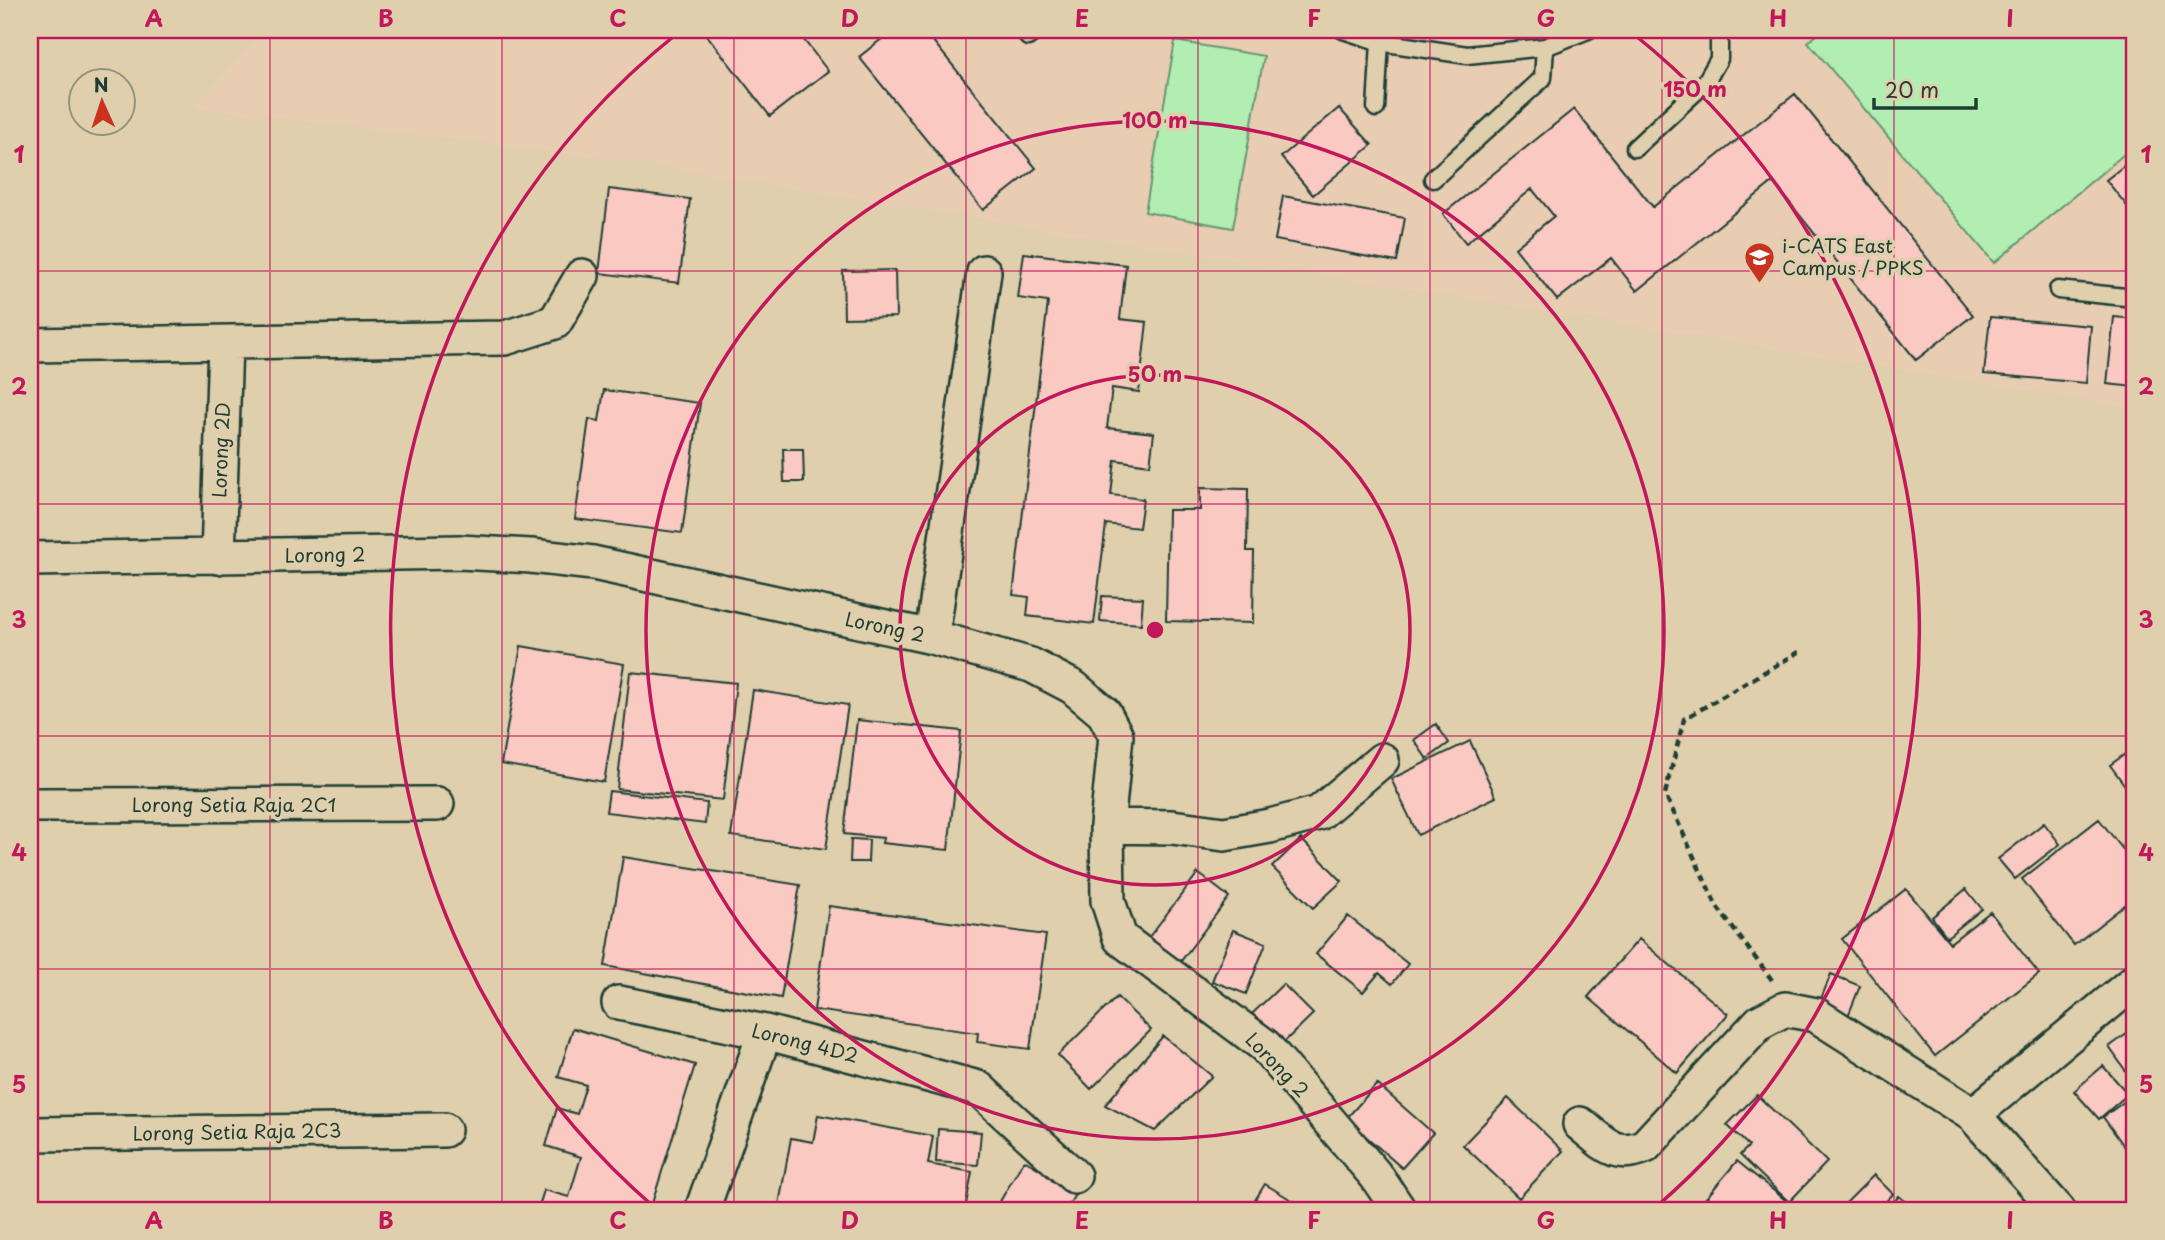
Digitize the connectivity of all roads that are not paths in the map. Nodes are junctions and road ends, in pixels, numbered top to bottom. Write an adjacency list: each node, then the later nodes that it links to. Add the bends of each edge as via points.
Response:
1 (1343, 30): 4 (lane)
2 (1588, 30): 5 (lane)
3 (1719, 30): 7 (lane, via 1719,59 1705,83)
4 (1380, 42): 5 (lane, via 1467,55); 6 (lane)
5 (1545, 47): 8 (lane, via 1543,78)
6 (1376, 108)
7 (1635, 148)
8 (1433, 179)
9 (984, 272): 17 (street)
10 (582, 276): 13 (street, via 555,322 506,338)
11 (2058, 290): 12 (lane)
12 (2135, 298)
13 (225, 342): 14 (street); 15 (street, Lorong 2D)
14 (30, 345)
15 (218, 556): 16 (street, Lorong 2); 17 (street, Lorong 2, via 459,552 593,563)
16 (30, 559)
17 (932, 637): 21 (street, Lorong 2, via 1031,665 1073,687 1104,713 1116,736)
18 (1382, 760): 21 (street, via 1319,813 1270,826 1224,834)
19 (438, 804): 20 (street, Lorong Setia Raja 2C1)
20 (30, 805)
21 (1107, 826): 31 (street, Lorong 2, via 1108,901 1120,938 1265,1046 1377,1177)
22 (2135, 981): 25 (street)
23 (619, 1003): 24 (street, Lorong 4D2)
24 (765, 1032): 29 (street, Lorong 4D2, via 978,1088); 30 (street)
25 (1973, 1115): 26 (street, via 1816,1015 1785,1009 1759,1021 1645,1146 1629,1152 1612,1149); 32 (street)
26 (1580, 1124)
27 (444, 1130): 28 (street, Lorong Setia Raja 2C3)
28 (30, 1134)
29 (1074, 1176)
30 (702, 1210)
31 (1399, 1210)
32 (2058, 1210)

